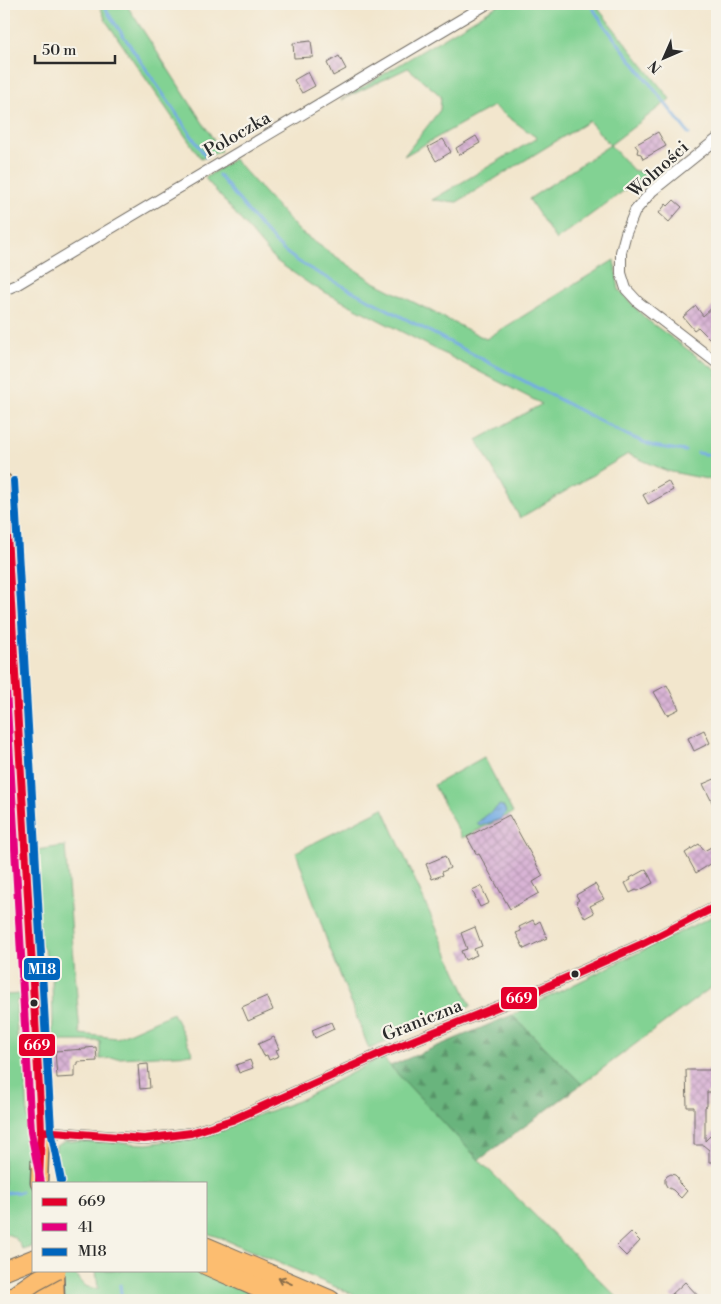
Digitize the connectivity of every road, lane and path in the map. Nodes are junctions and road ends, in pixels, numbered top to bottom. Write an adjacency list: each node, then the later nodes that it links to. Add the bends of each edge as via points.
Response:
1 (487, 4): 3 (street, Poloczka)
2 (717, 139): 4 (street, Wolności, via 652,191 635,211 626,233 621,273 626,289 638,302)
3 (4, 290)
4 (717, 363)
5 (4, 482): 7 (main road)
6 (717, 906): 7 (street, Graniczna, via 537,991 382,1053 232,1120 191,1133 144,1138)
7 (41, 1131): 8 (main road); 9 (main road)
8 (39, 1182)
9 (51, 1182)
10 (208, 1248): 19 (highway, one-way to 10)
11 (208, 1267): 18 (highway)
12 (42, 1272): 16 (main road)
13 (52, 1272): 15 (highway, bridge)
14 (56, 1272): 17 (main road)
15 (15, 1295)
16 (42, 1300)
17 (56, 1300)
18 (286, 1300)
19 (330, 1300)

